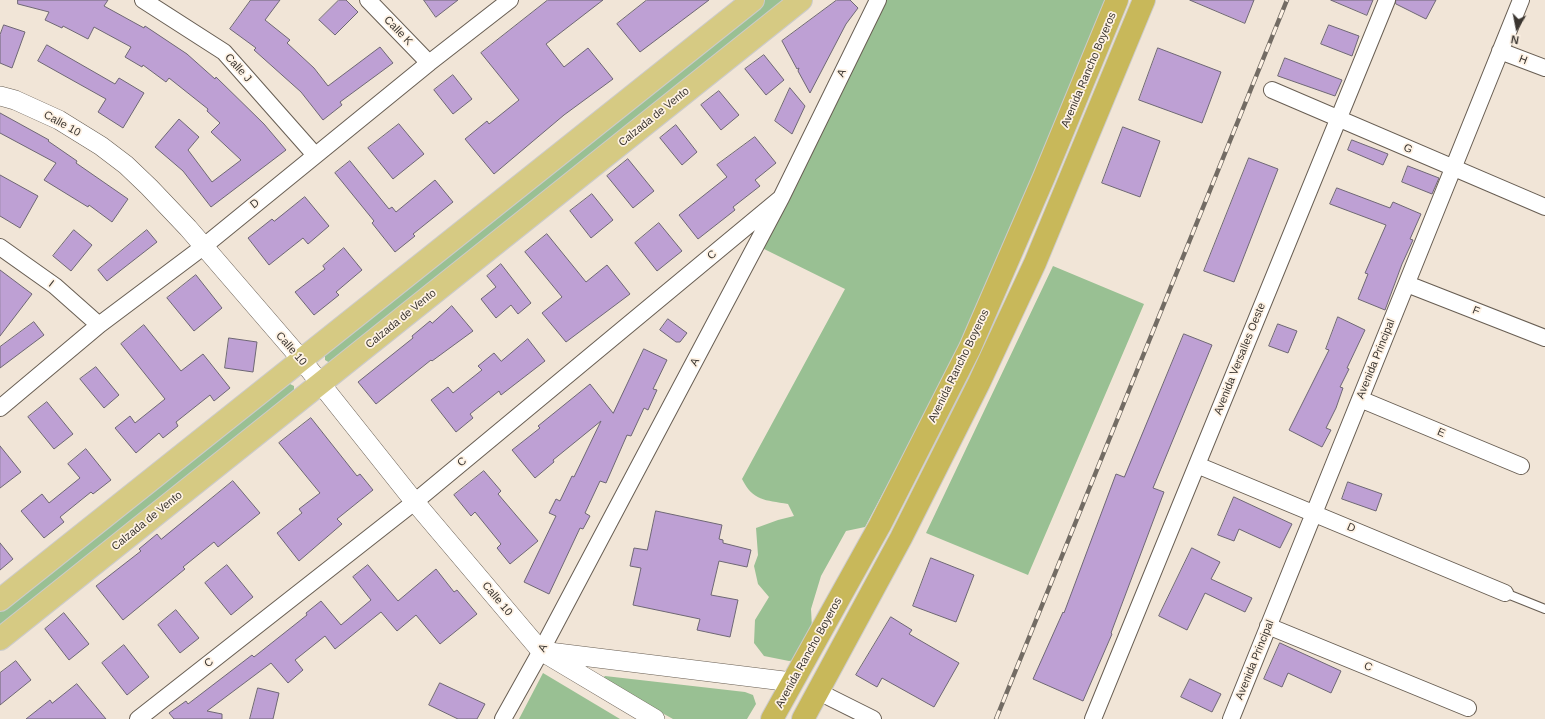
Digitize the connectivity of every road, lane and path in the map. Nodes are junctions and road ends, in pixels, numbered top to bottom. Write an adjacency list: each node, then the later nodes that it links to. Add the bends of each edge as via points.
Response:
1 (144, 0): 17 (street, Calle J, via 224,52)
2 (368, 0): 12 (street, Calle K)
3 (510, 0): 12 (street, D)
4 (753, 0): 26 (main road)
5 (801, 0): 27 (main road, Calzada de Vento)
6 (878, 0): 19 (street, A)
7 (1118, 0): 40 (highway, Avenida Rancho Boyeros, via 970,348 880,525)
8 (1144, 0): 41 (highway, via 1035,263 983,376)
9 (1387, 0): 16 (street, Avenida Versalles Oeste)
10 (1521, 0): 11 (street, Avenida Principal)
11 (1500, 51): 13 (street, H); 18 (street, Avenida Principal)
12 (429, 63): 17 (street, D)
13 (1545, 68)
14 (1272, 90): 16 (street, G)
15 (0, 96): 21 (street, Calle 10, via 59,120 101,146 149,187)
16 (1339, 118): 18 (street, G); 30 (street, Avenida Versalles Oeste)
17 (315, 155): 21 (street, D)
18 (1453, 169): 20 (street, G); 23 (street, Avenida Principal)
19 (781, 198): 32 (street, C); 39 (street, A)
20 (1545, 207)
21 (203, 246): 24 (street, D); 26 (street, Calle 10)
22 (0, 247): 24 (street, I, via 55,286)
23 (1407, 284): 25 (street, F); 28 (street, Avenida Principal)
24 (99, 325): 29 (street, D)
25 (1545, 338)
26 (301, 359): 27 (street, Calle 10); 35 (main road)
27 (321, 383): 32 (street, Calle 10); 38 (main road, Calzada de Vento)
28 (1360, 399): 31 (street, E); 33 (street, Avenida Principal)
29 (0, 408)
30 (1197, 465): 33 (street, D); 49 (street, Avenida Versalles Oeste)
31 (1522, 466)
32 (414, 501): 39 (street, Calle 10); 43 (street, C)
33 (1314, 513): 34 (street, D); 37 (street, Avenida Principal)
34 (1505, 593): 36 (lane)
35 (0, 600)
36 (1545, 609)
37 (1268, 626): 42 (street, C); 50 (street, Avenida Principal)
38 (0, 639)
39 (541, 651): 40 (street); 44 (street, A); 45 (street, Calle 10)
40 (792, 682): 46 (highway, Avenida Rancho Boyeros)
41 (819, 692): 47 (highway); 48 (street)
42 (1468, 708)
43 (138, 719)
44 (503, 719)
45 (655, 719)
46 (772, 719)
47 (803, 719)
48 (873, 719)
49 (1093, 719)
50 (1231, 719)

